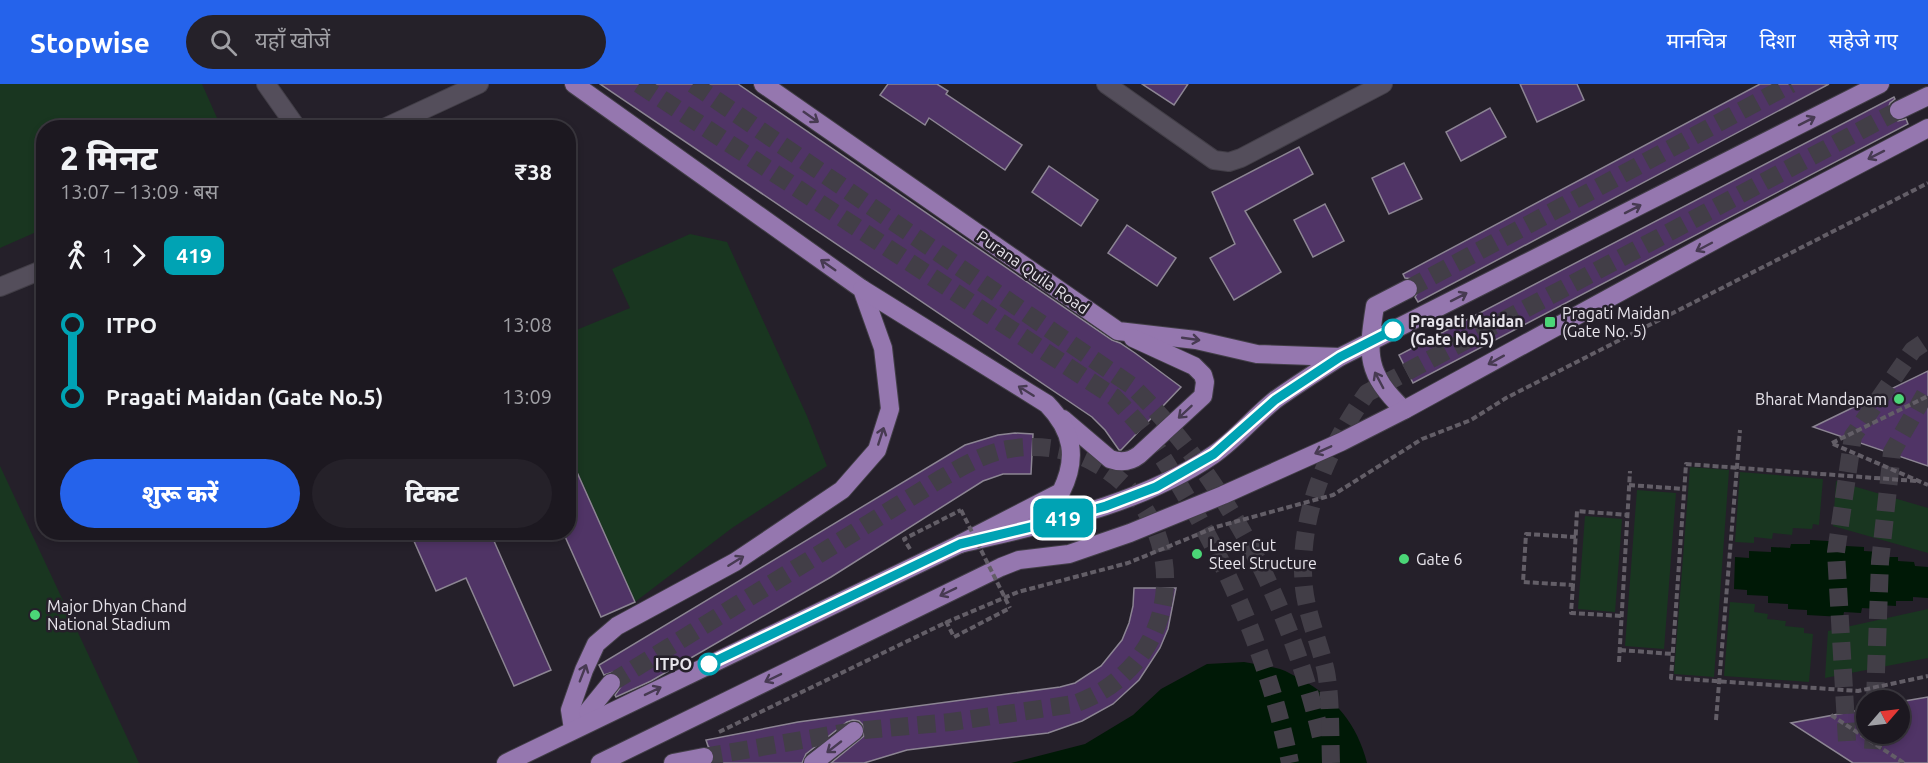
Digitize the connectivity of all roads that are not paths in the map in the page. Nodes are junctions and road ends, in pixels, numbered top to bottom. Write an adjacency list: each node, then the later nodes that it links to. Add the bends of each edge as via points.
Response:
1 (266, 84): 10 (street)
2 (479, 84): 11 (street)
3 (574, 84): 15 (main road, one-way to 3)
4 (763, 84): 17 (main road, Purana Quila Road, one-way to 17)
5 (1106, 84): 6 (street, via 1214,159 1229,162)
6 (1383, 84)
7 (1880, 84): 18 (main road, one-way to 7)
8 (1928, 96): 9 (main road)
9 (1899, 110)
10 (291, 120)
11 (401, 120)
12 (1928, 128): 21 (main road, one-way to 21)
13 (36, 272): 14 (street)
14 (0, 286)
15 (862, 289): 20 (main road, one-way to 15); 24 (main road, one-way to 15, via 570,711 596,644 617,626 735,562 842,490 877,450 890,409 883,348)
16 (1408, 289): 18 (main road, via 1375,306)
17 (1118, 331): 19 (main road, Purana Quila Road, one-way to 19, via 1196,340 1257,354); 20 (main road, one-way to 20, via 1194,366 1205,381 1203,396 1139,455 1121,462 1105,455)
18 (1369, 342): 19 (main road); 21 (main road, one-way to 18, via 1377,380)
19 (1340, 357): 22 (main road, via 1275,400 1214,454 1156,487 1106,506)
20 (1047, 404): 22 (main road, via 1064,426 1071,452 1068,479 1061,492)
21 (1404, 410): 28 (main road, one-way to 28, via 1330,447 1130,533 1069,554 1019,560 1000,567)
22 (960, 544): 24 (main road, one-way to 22)
23 (611, 683): 24 (main road)
24 (573, 729): 27 (main road)
25 (854, 731): 30 (main road, one-way to 30)
26 (704, 757): 29 (main road)
27 (506, 763)
28 (600, 763)
29 (673, 763)
30 (813, 763)

